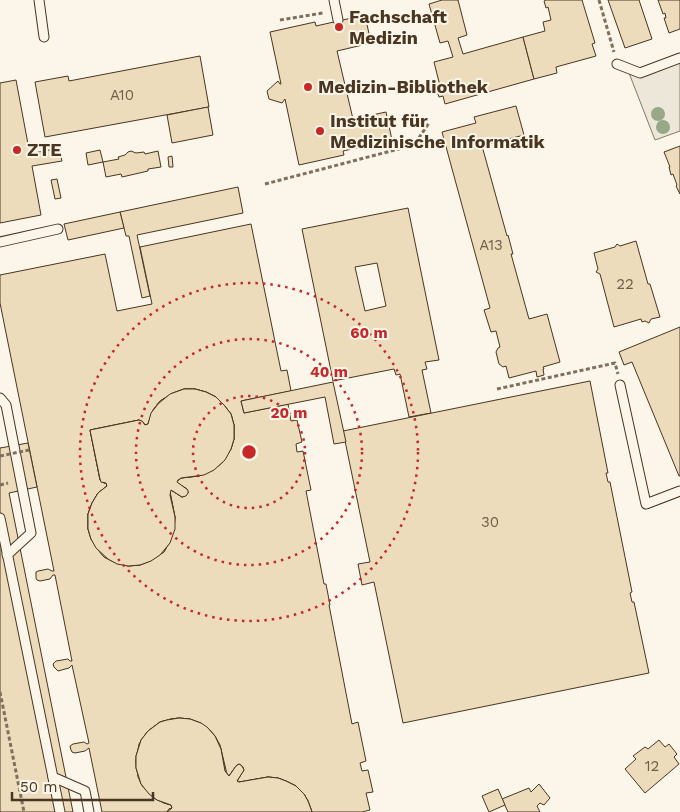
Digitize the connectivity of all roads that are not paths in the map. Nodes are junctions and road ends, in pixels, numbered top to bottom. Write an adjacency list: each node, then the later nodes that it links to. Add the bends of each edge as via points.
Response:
1 (39, 0): 4 (lane)
2 (335, 4): 3 (lane)
3 (338, 20)
4 (44, 37)
5 (680, 58): 6 (lane, via 640,73)
6 (617, 64)
7 (58, 229): 8 (lane)
8 (0, 242)
9 (620, 385): 11 (lane, via 646,504)
10 (0, 398): 13 (lane, via 6,405 31,534)
11 (680, 491)
12 (0, 518): 13 (lane)
13 (7, 555): 14 (lane)
14 (53, 776): 15 (lane); 16 (lane, via 85,791)
15 (60, 812)
16 (90, 812)

